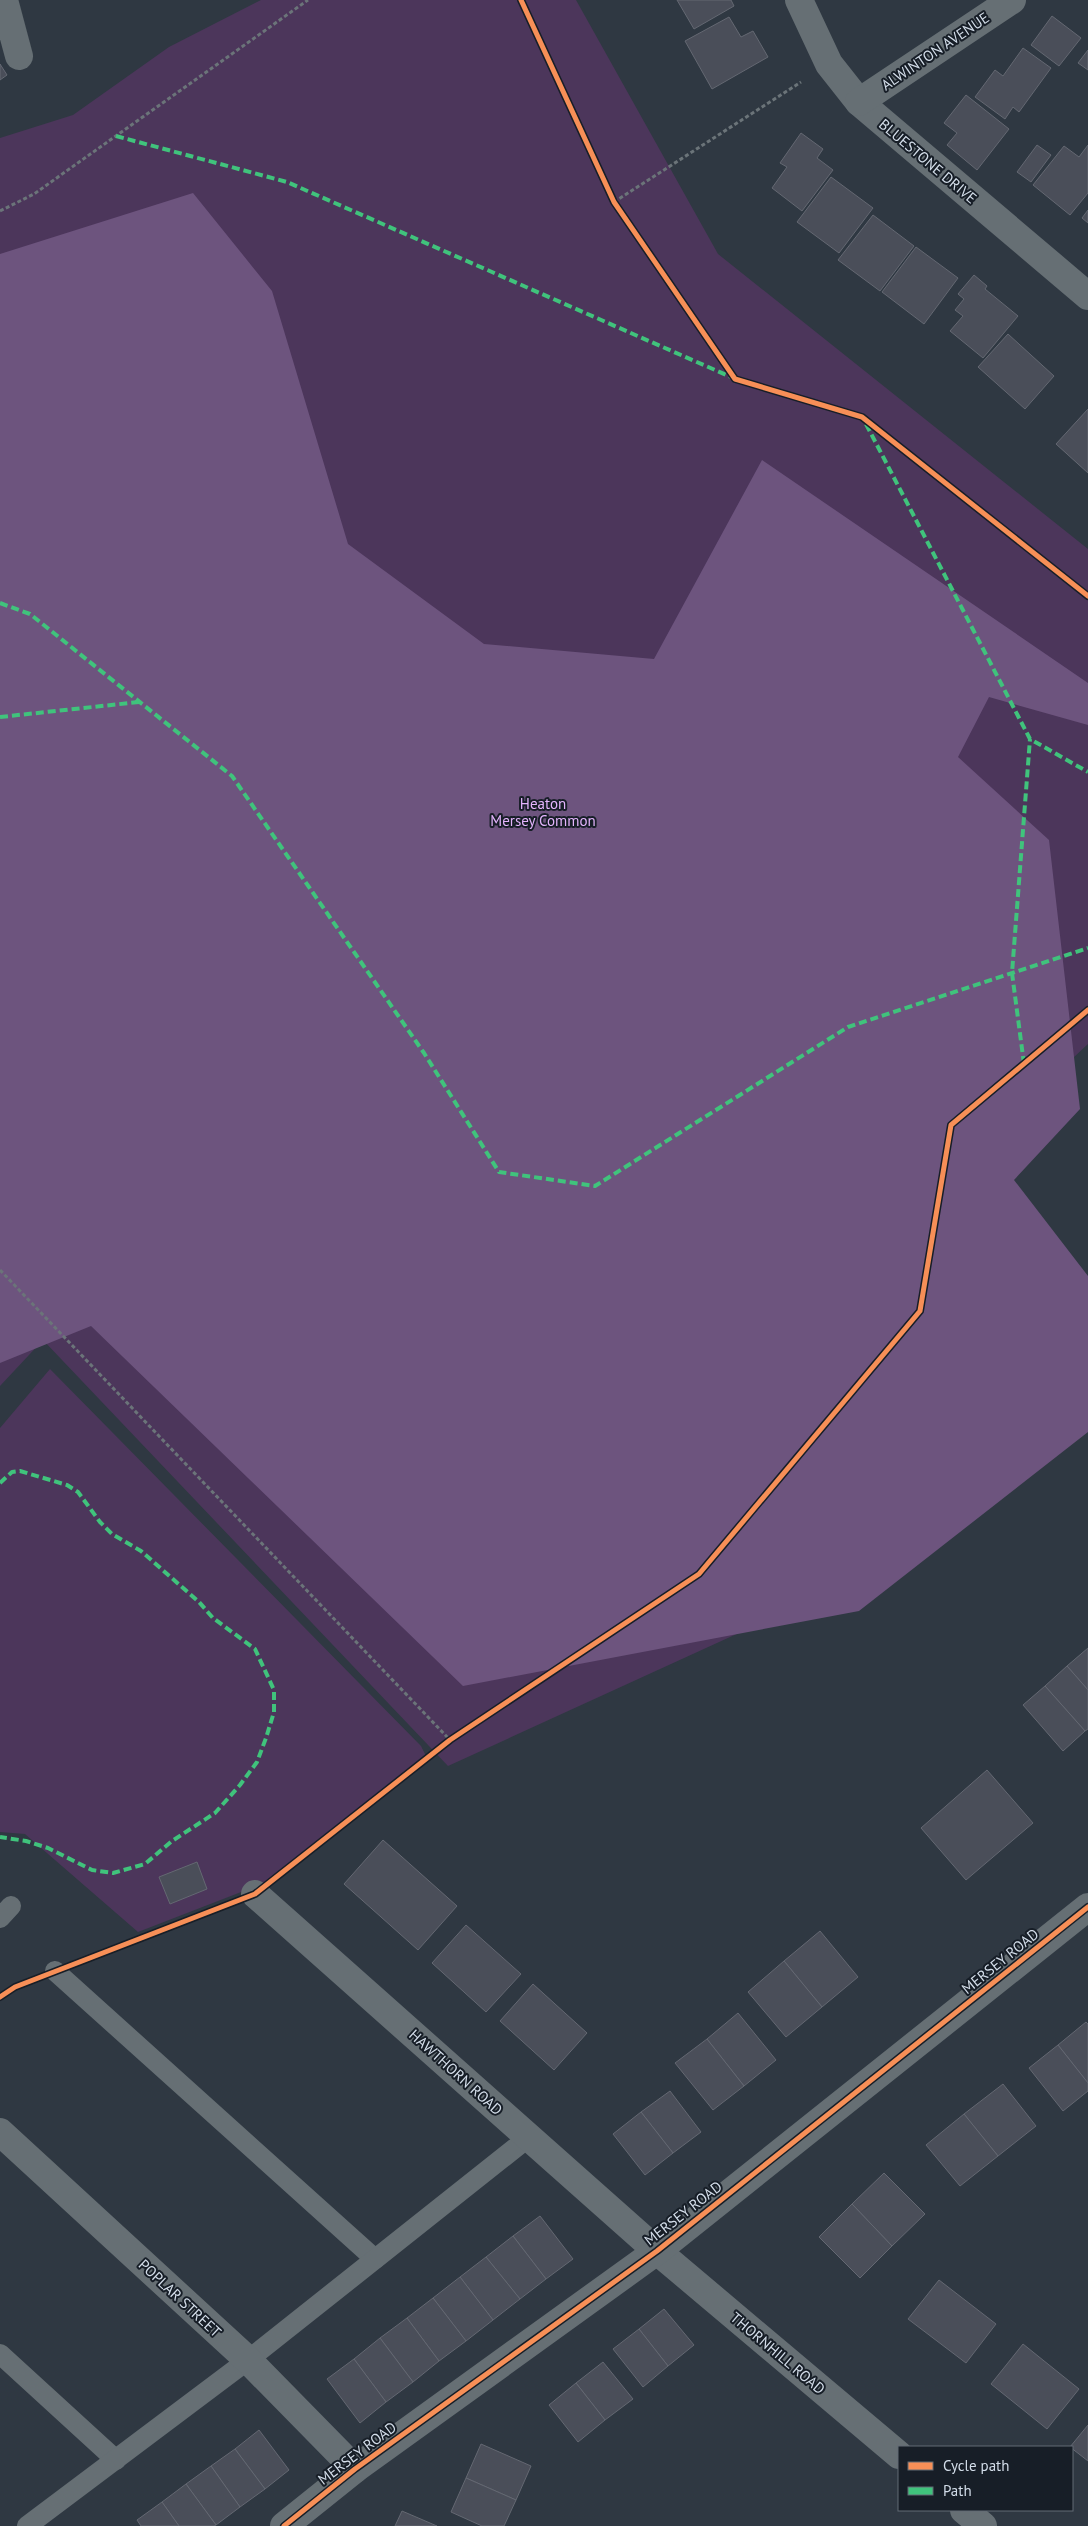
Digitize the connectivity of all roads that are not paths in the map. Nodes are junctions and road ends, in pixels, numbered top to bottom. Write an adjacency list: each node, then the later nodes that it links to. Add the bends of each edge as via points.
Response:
1 (4, 0): 4 (street)
2 (799, 0): 5 (street, BLUESTONE DRIVE, via 829,64)
3 (1012, 0): 5 (street, ALWINTON AVENUE)
4 (19, 56)
5 (859, 102): 6 (street, BLUESTONE DRIVE)
6 (1088, 296)
7 (255, 1894): 11 (street, HAWTHORN ROAD)
8 (1088, 1907): 12 (street, MERSEY ROAD)
9 (55, 1971): 13 (lane)
10 (0, 2132): 15 (street, POPLAR STREET)
11 (529, 2137): 12 (street, HAWTHORN ROAD); 13 (lane)
12 (657, 2251): 16 (street, THORNHILL ROAD); 18 (street, MERSEY ROAD)
13 (375, 2259): 15 (lane)
14 (0, 2354): 17 (lane)
15 (248, 2360): 17 (lane); 18 (street, POPLAR STREET)
16 (898, 2454)
17 (116, 2460): 20 (lane)
18 (355, 2469): 21 (street, MERSEY ROAD)
19 (965, 2511): 22 (street)
20 (27, 2526)
21 (284, 2526)
22 (983, 2526)

